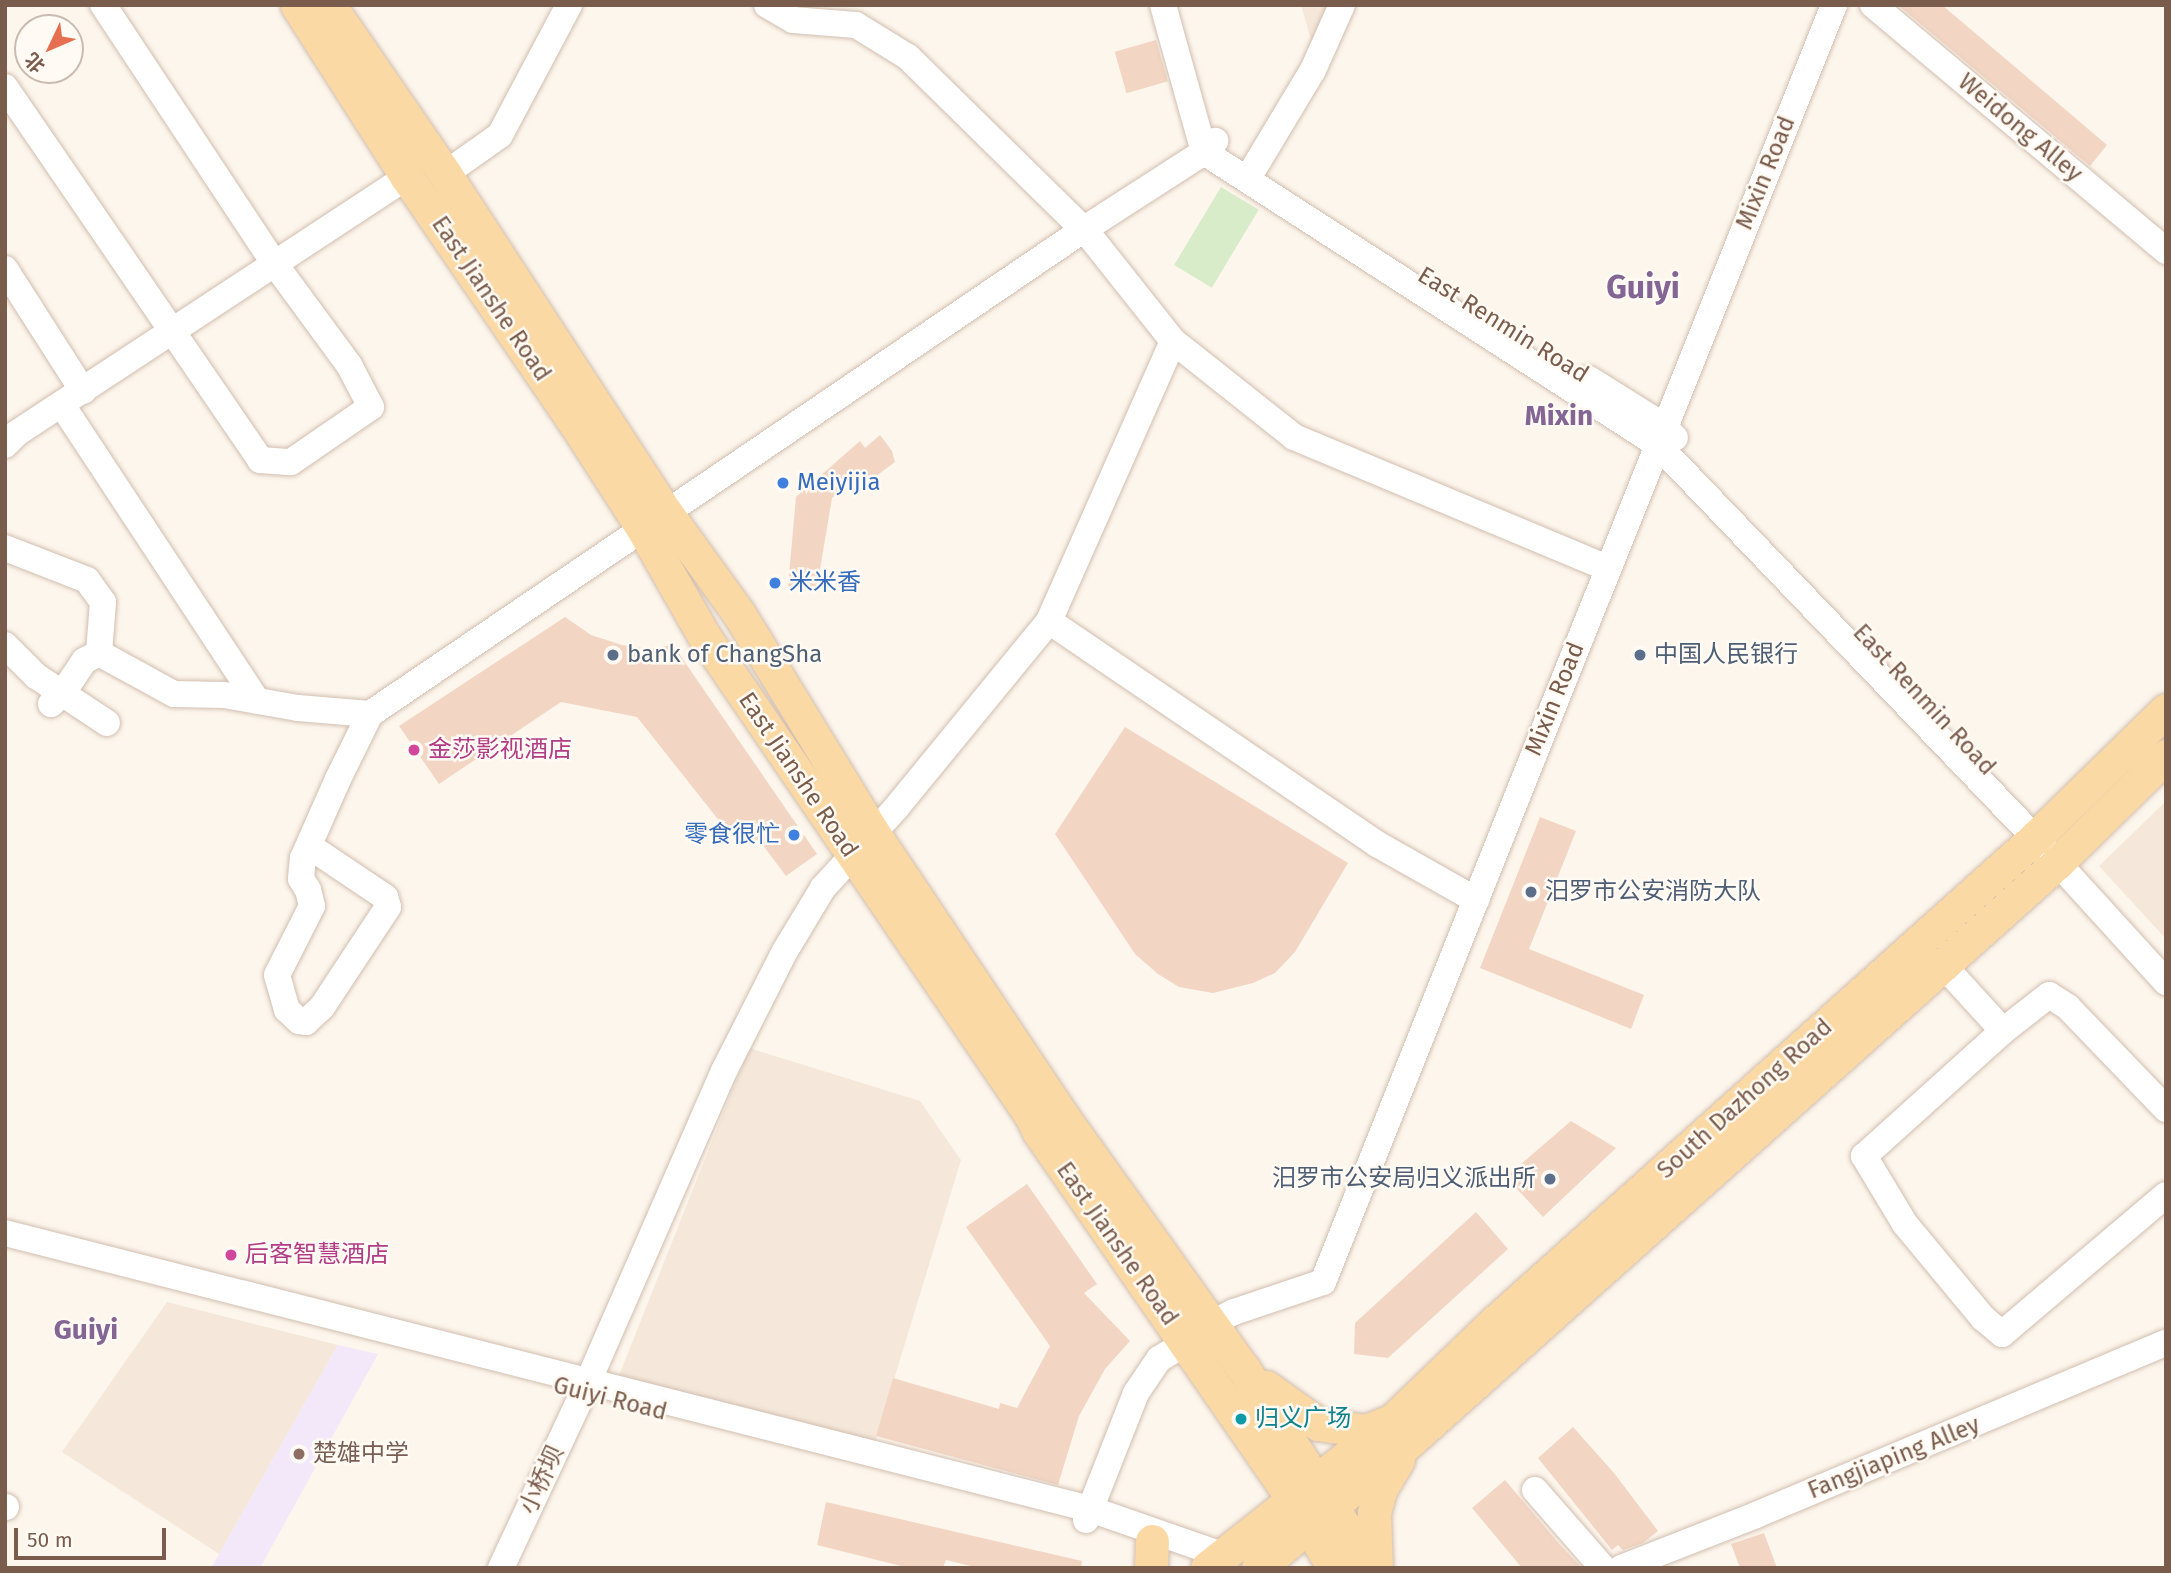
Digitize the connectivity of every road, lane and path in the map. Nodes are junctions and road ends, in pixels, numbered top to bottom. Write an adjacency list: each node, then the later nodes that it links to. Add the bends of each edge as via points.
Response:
1 (103, 5): 19 (street)
2 (297, 5): 16 (main road, East Jianshe Road)
3 (329, 5): 15 (main road, East Jianshe Road)
4 (569, 5): 15 (street, via 500,135)
5 (767, 5): 17 (street, via 793,20 856,25 908,57)
6 (1163, 5): 13 (street)
7 (1177, 5): 13 (street)
8 (1342, 5): 14 (street, via 1313,70)
9 (1817, 5): 24 (street)
10 (1834, 5): 24 (street, Mixin Road)
11 (1873, 5): 18 (street, Weidong Alley)
12 (5, 87): 21 (street)
13 (1217, 151): 14 (street, East Renmin Road); 17 (street)
14 (1250, 173): 24 (street, East Renmin Road)
15 (445, 174): 26 (main road, East Jianshe Road)
16 (407, 177): 19 (street); 26 (main road, East Jianshe Road)
17 (1086, 233): 22 (street); 26 (street)
18 (2166, 251)
19 (274, 263): 21 (street); 21 (street, via 349,365 371,407 291,462 260,460)
20 (5, 269): 23 (street)
21 (172, 331): 23 (street)
22 (1173, 341): 28 (street, via 1294,437); 29 (street, 小桥坝)
23 (73, 398): 25 (street); 33 (street)
24 (1654, 431): 28 (street, Mixin Road); 38 (street, East Renmin Road)
25 (5, 445)
26 (660, 530): 35 (street); 39 (main road, East Jianshe Road, via 739,614)
27 (5, 548): 31 (street, via 87,580 103,603)
28 (1600, 565): 42 (street, Mixin Road)
29 (1049, 621): 39 (street, 小桥坝); 42 (street, via 1377,844)
30 (5, 645): 32 (street)
31 (99, 653): 32 (street, via 84,661); 33 (street, via 174,694)
32 (57, 699): 36 (street)
33 (257, 701): 35 (street)
34 (2166, 709): 38 (main road, South Dazhong Road)
35 (370, 714): 40 (street)
36 (107, 723)
37 (2166, 756): 41 (main road, South Dazhong Road)
38 (2040, 833): 41 (street, East Renmin Road); 55 (main road, South Dazhong Road, via 1495,1322)
39 (862, 843): 51 (main road, East Jianshe Road, via 1063,1117); 54 (street, 小桥坝, via 823,888 730,1059)
40 (309, 846): 40 (street, via 300,869 312,906 277,975 287,1010 306,1022 322,1007 388,907 385,897)
41 (2062, 858): 43 (street); 44 (main road, South Dazhong Road); 45 (street)
42 (1468, 895): 51 (street, Mixin Road, via 1323,1282 1234,1312)
43 (2166, 959)
44 (1943, 965): 46 (street); 55 (main road, South Dazhong Road)
45 (2166, 982)
46 (2003, 1031): 47 (street, via 2049,995 2067,1007); 48 (street, via 1864,1156 1905,1224 1983,1318 2002,1334)
47 (2166, 1109)
48 (2166, 1195)
49 (5, 1233): 54 (street)
50 (5, 1245): 54 (street, Guiyi Road)
51 (1198, 1334): 53 (main road, East Jianshe Road); 57 (main road, East Jianshe Road); 58 (street, Mixin Road, via 1159,1359 1136,1393)
52 (2166, 1343): 66 (street, Fangjiaping Alley)
53 (1243, 1368): 55 (main road, via 1318,1424 1366,1431); 57 (main road, East Jianshe Road)
54 (585, 1387): 58 (street); 61 (street, 小桥坝)
55 (1401, 1430): 57 (main road, South Dazhong Road); 64 (main road, via 1374,1513)
56 (1535, 1490): 65 (street)
57 (1313, 1503): 60 (main road); 62 (main road); 63 (main road); 64 (main road)
58 (1088, 1515): 59 (street); 60 (street)
59 (1151, 1554): 60 (street)
60 (1213, 1562)
61 (500, 1568)
62 (1258, 1568)
63 (1334, 1568)
64 (1373, 1568)
65 (1603, 1568)
66 (1621, 1568)

